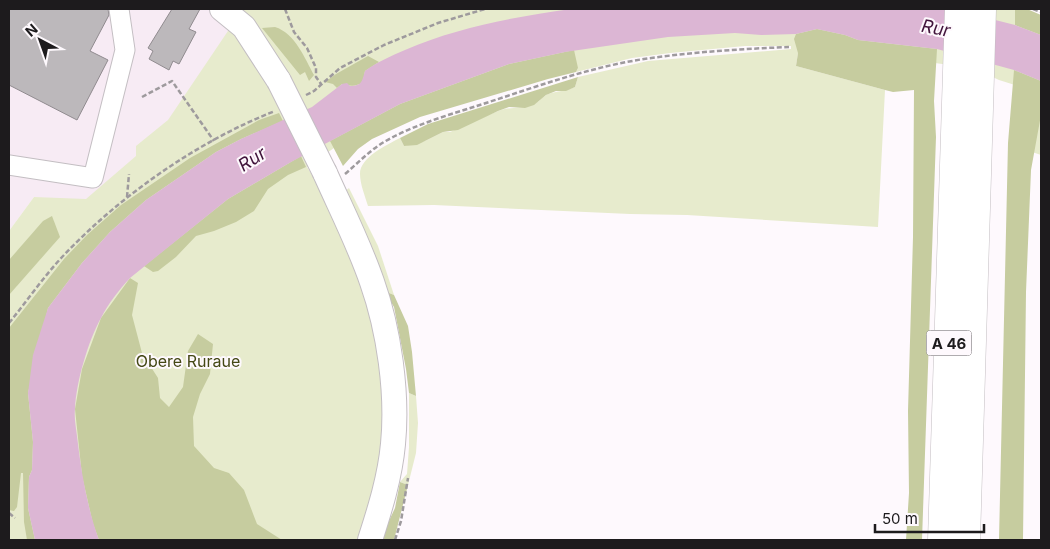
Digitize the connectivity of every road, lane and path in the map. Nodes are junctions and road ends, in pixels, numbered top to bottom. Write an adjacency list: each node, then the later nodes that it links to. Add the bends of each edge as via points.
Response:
1 (118, 9): 16 (lane, via 124,50 93,178)
2 (222, 9): 18 (main road, bridge, via 244,27 279,81)
3 (285, 9): 10 (path, via 294,32 307,48)
4 (486, 9): 10 (path, via 438,22 384,45 340,68)
5 (959, 9): 15 (highway, A 46)
6 (982, 9): 15 (highway, A 46)
7 (1033, 9): 8 (path)
8 (1041, 12)
9 (788, 47): 18 (path, via 731,49 643,59 550,82 411,129 384,142)
10 (321, 84): 11 (path)
11 (314, 91)
12 (142, 97): 14 (path, via 172,81)
13 (280, 109): 14 (path, via 248,121)
14 (214, 141): 19 (path)
15 (966, 145): 24 (highway, A 46); 25 (highway, A 46)
16 (9, 165)
17 (129, 174): 19 (path)
18 (328, 180): 23 (main road, via 373,284 391,368 393,444 384,496)
19 (127, 196): 20 (path, via 63,256)
20 (9, 323)
21 (9, 513): 22 (path)
22 (15, 518)
23 (370, 540)
24 (942, 540)
25 (966, 540)

